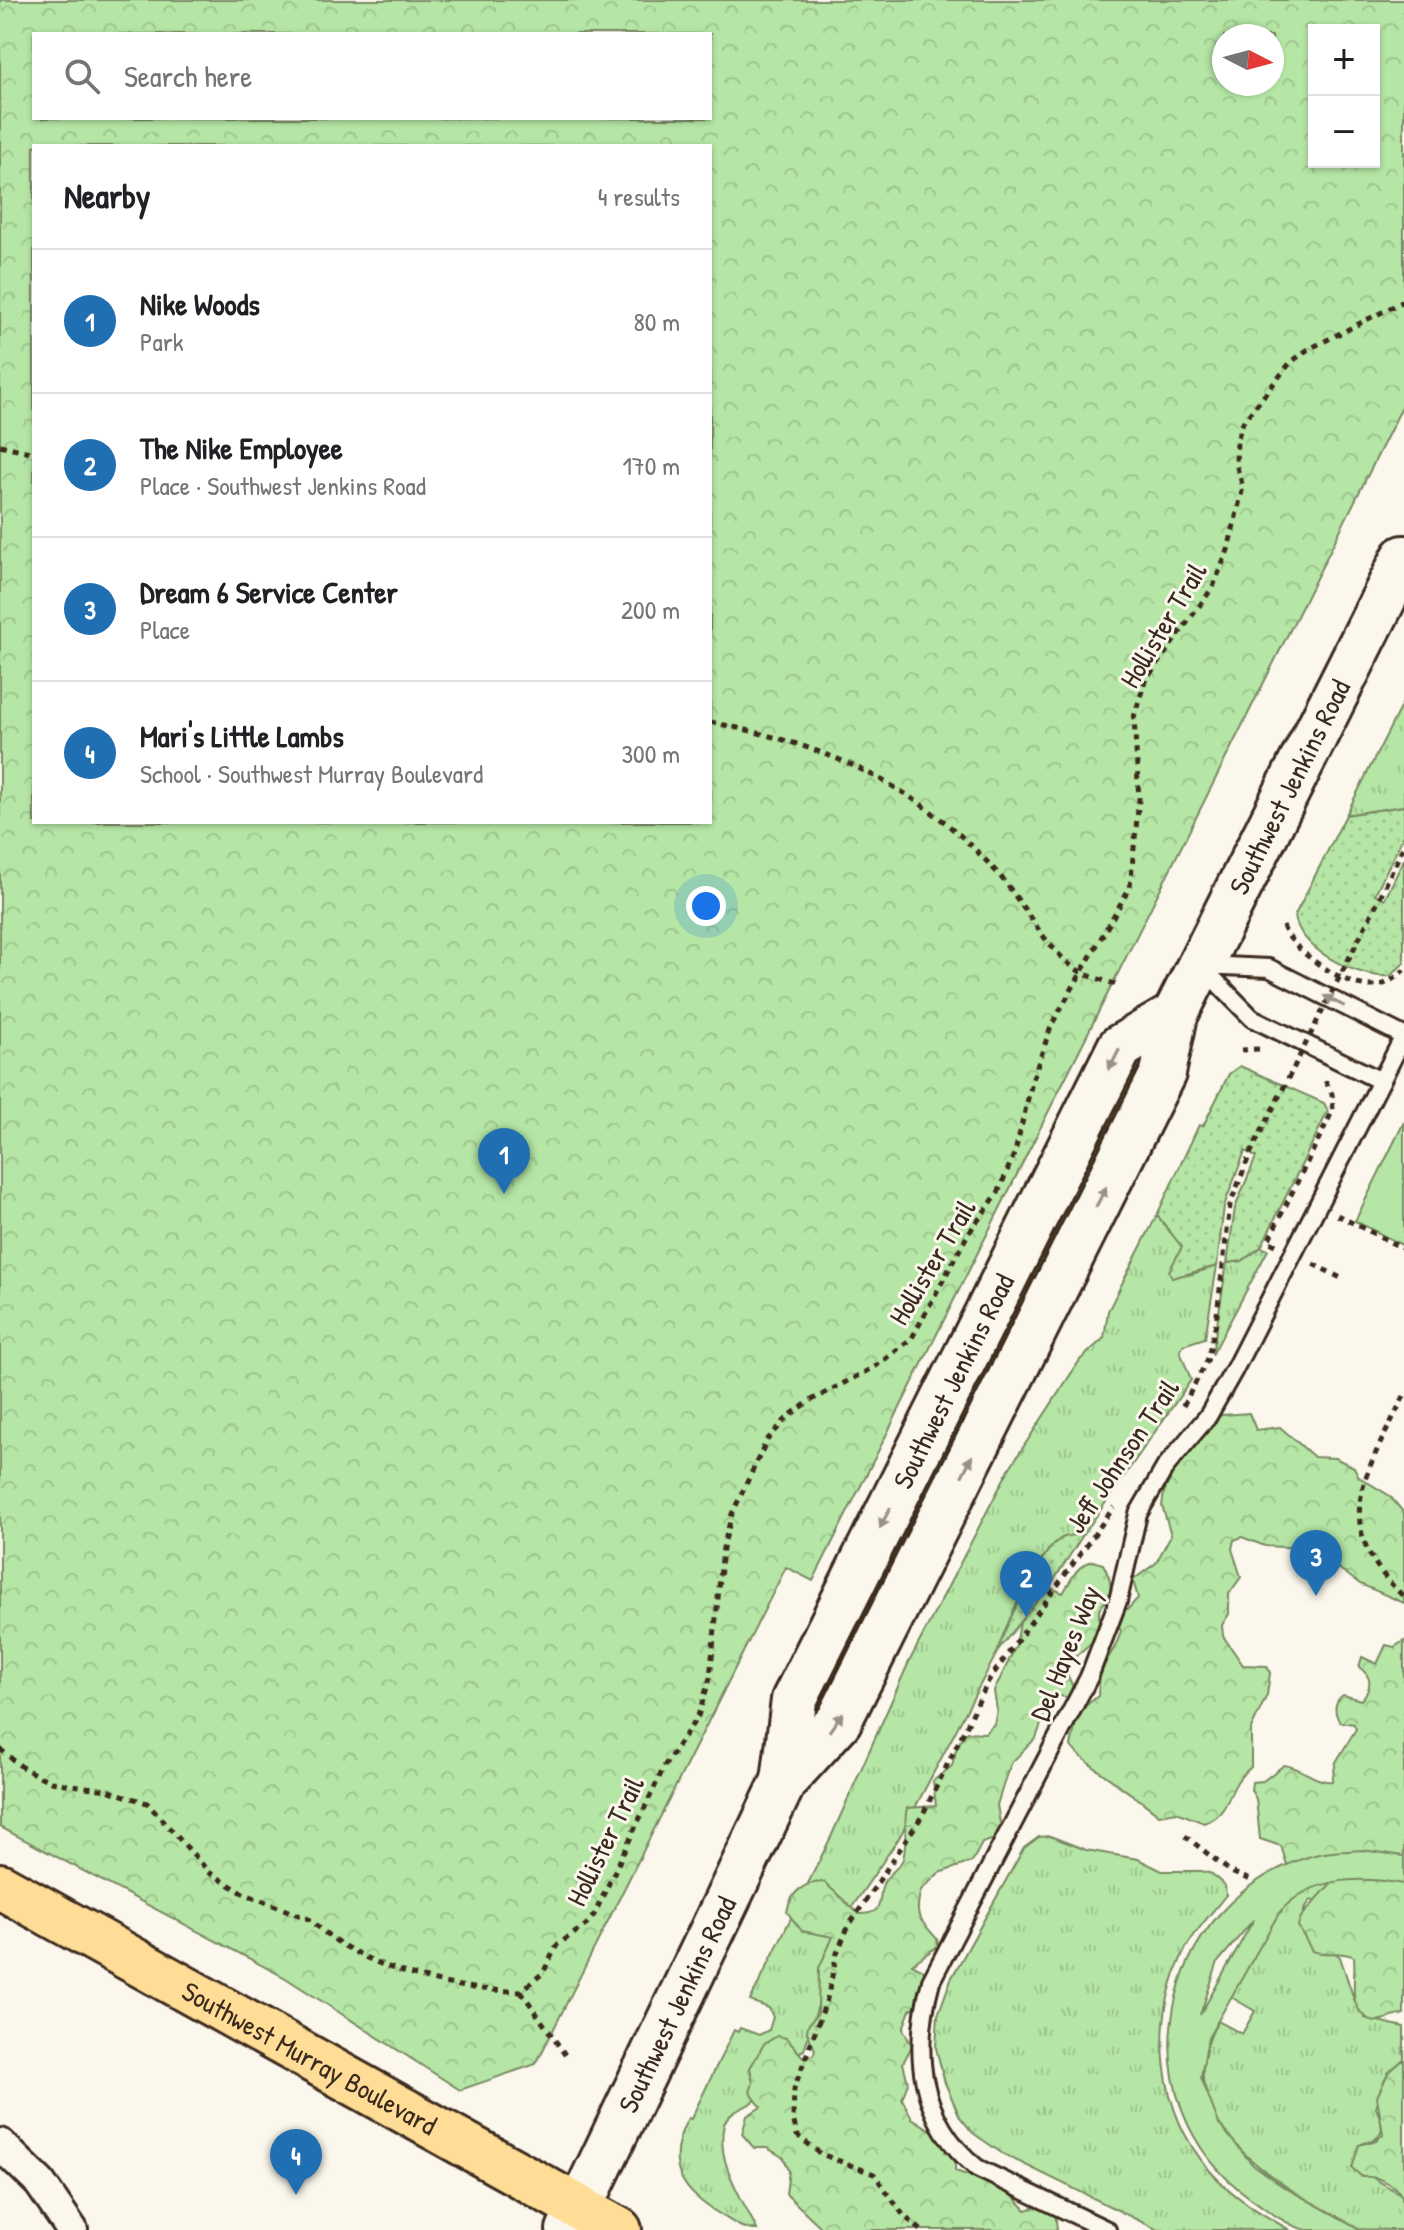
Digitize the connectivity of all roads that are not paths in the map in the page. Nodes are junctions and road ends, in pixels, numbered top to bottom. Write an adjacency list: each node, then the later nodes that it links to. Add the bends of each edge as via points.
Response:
1 (1404, 558): 2 (main road, Southwest Jenkins Road)
2 (1200, 965): 3 (lane, one-way to 2, via 1269,968); 4 (lane, via 1252,1018); 7 (main road, Southwest Jenkins Road, via 1175,1015 1120,1047 794,1700 784,1781)
3 (1404, 1036): 4 (lane, Del Hayes Way)
4 (1381, 1081): 10 (lane, Del Hayes Way, via 1208,1416 1166,1466 1138,1514 1118,1601 1089,1677 931,1981 923,2009 924,2086 932,2111 958,2153 977,2168)
5 (0, 1886): 7 (main road, Southwest Murray Boulevard)
6 (0, 2144): 8 (street, via 40,2183)
7 (575, 2219): 9 (main road, Southwest Murray Boulevard)
8 (72, 2230)
9 (619, 2230)
10 (1107, 2230)

